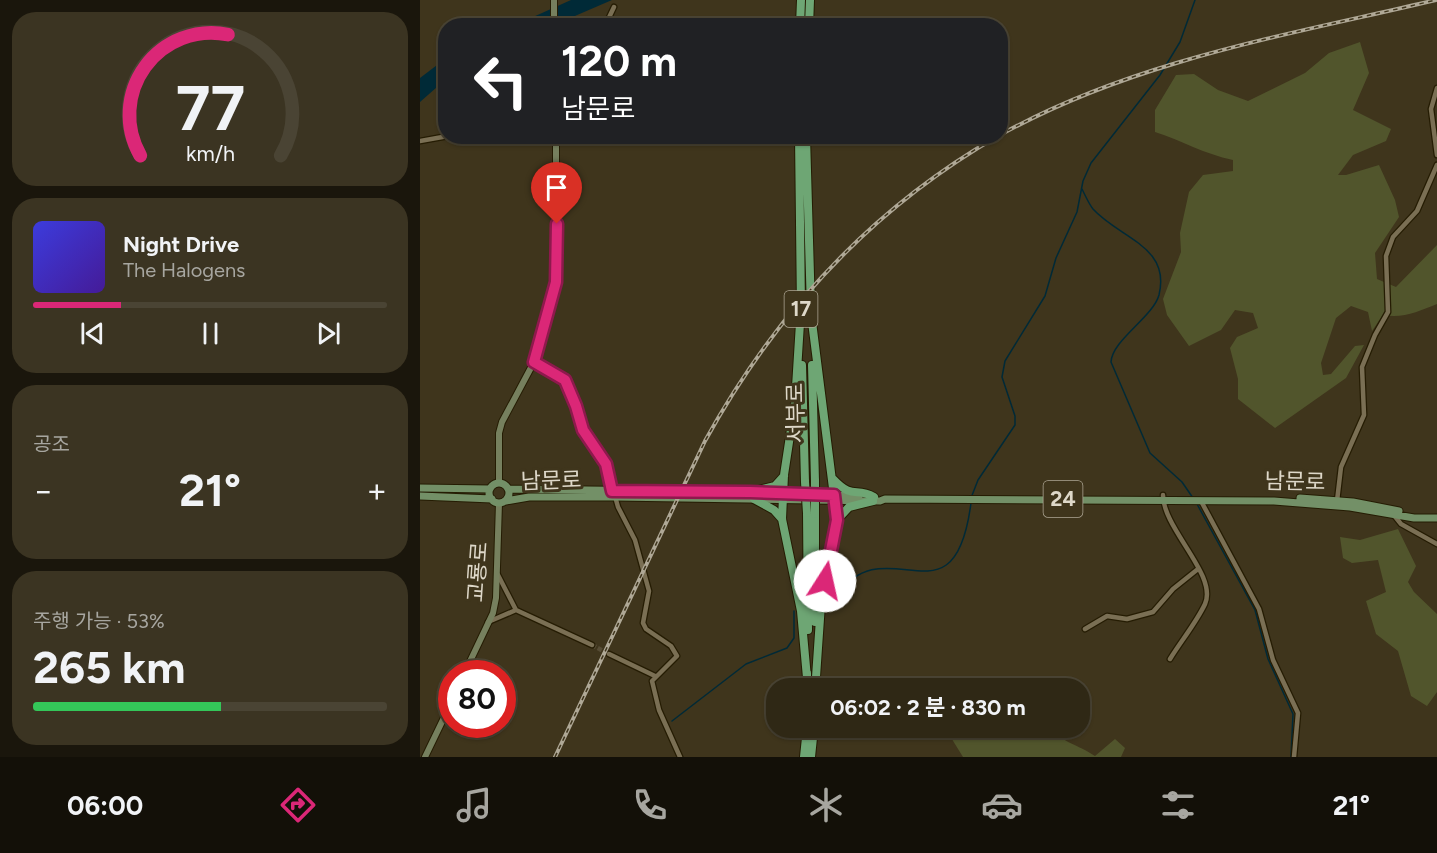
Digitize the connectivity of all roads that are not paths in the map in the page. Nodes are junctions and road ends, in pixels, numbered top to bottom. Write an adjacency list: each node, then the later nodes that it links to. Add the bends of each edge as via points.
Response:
1 (554, 0): 4 (street)
2 (805, 2): 6 (highway); 7 (highway)
3 (614, 7): 5 (street)
4 (554, 18)
5 (609, 18)
6 (802, 18)
7 (808, 18)
8 (1437, 88): 14 (street, via 1431,109)
9 (438, 138): 10 (street)
10 (420, 141)
11 (556, 144): 18 (street, via 557,268)
12 (799, 144): 17 (highway, 서부로 / 17)
13 (807, 144): 16 (highway, 서부로 / 17)
14 (1437, 155)
15 (1437, 165): 36 (street, via 1417,212 1394,237 1386,256 1388,312 1362,367 1364,415 1341,467)
16 (810, 306): 20 (highway); 21 (highway, 서부로 / 17)
17 (801, 307): 19 (highway, via 795,403); 21 (highway, 서부로 / 17)
18 (534, 362): 22 (street, via 502,422); 27 (street, via 565,380 583,430 606,464)
19 (784, 475): 28 (highway, via 775,486); 30 (highway)
20 (833, 478): 31 (highway); 33 (highway, via 849,493 869,494)
21 (810, 482): 52 (highway, 서부로 / 17, bridge)
22 (499, 483): 24 (main road, 남문로); 25 (main road, 남문로)
23 (420, 488): 26 (main road, 남문로 / 24)
24 (490, 489): 26 (main road, 남문로 / 24); 35 (main road, 남문로)
25 (508, 489): 27 (main road, 남문로 / 24); 35 (main road, 남문로, via 509,495)
26 (436, 492): 29 (main road, 남문로 / 24); 35 (main road, 남문로 / 24)
27 (613, 494): 28 (main road, 남문로 / 24); 35 (main road, 남문로 / 24); 51 (street, via 635,540 650,591 643,622 677,656)
28 (752, 495): 30 (main road, 남문로 / 24); 39 (highway)
29 (420, 496)
30 (783, 497): 31 (main road, 남문로 / 24); 39 (highway)
31 (835, 498): 33 (main road, 남문로 / 24); 40 (highway)
32 (1163, 498): 33 (main road, 남문로 / 24); 34 (main road, 남문로 / 24); 42 (street, via 1165,511)
33 (874, 499): 40 (highway, via 849,507)
34 (1196, 500): 36 (main road, 남문로 / 24); 60 (street, via 1259,609 1273,660 1298,713)
35 (499, 501): 43 (street, 교룡로)
36 (1337, 502): 37 (main road, 남문로 / 24)
37 (1393, 512): 38 (main road, 남문로 / 24); 41 (street, via 1401,524)
38 (1437, 516)
39 (783, 519): 52 (highway)
40 (837, 520): 52 (highway)
41 (1437, 544)
42 (1198, 569): 46 (street, via 1153,612 1127,619 1107,616); 49 (street, via 1207,588 1205,604)
43 (497, 573): 44 (street); 45 (street, 교룡로, via 496,598)
44 (516, 610): 45 (street); 47 (street)
45 (488, 622): 50 (street, 교룡로)
46 (1085, 629)
47 (592, 645)
48 (609, 654): 51 (street)
49 (1170, 659)
50 (470, 660)
51 (655, 676): 57 (street, via 653,686 659,710)
52 (811, 678)
53 (438, 730): 56 (street)
54 (806, 738): 58 (highway)
55 (813, 738): 59 (highway)
56 (425, 757)
57 (681, 757)
58 (804, 757)
59 (811, 757)
60 (1294, 757)

